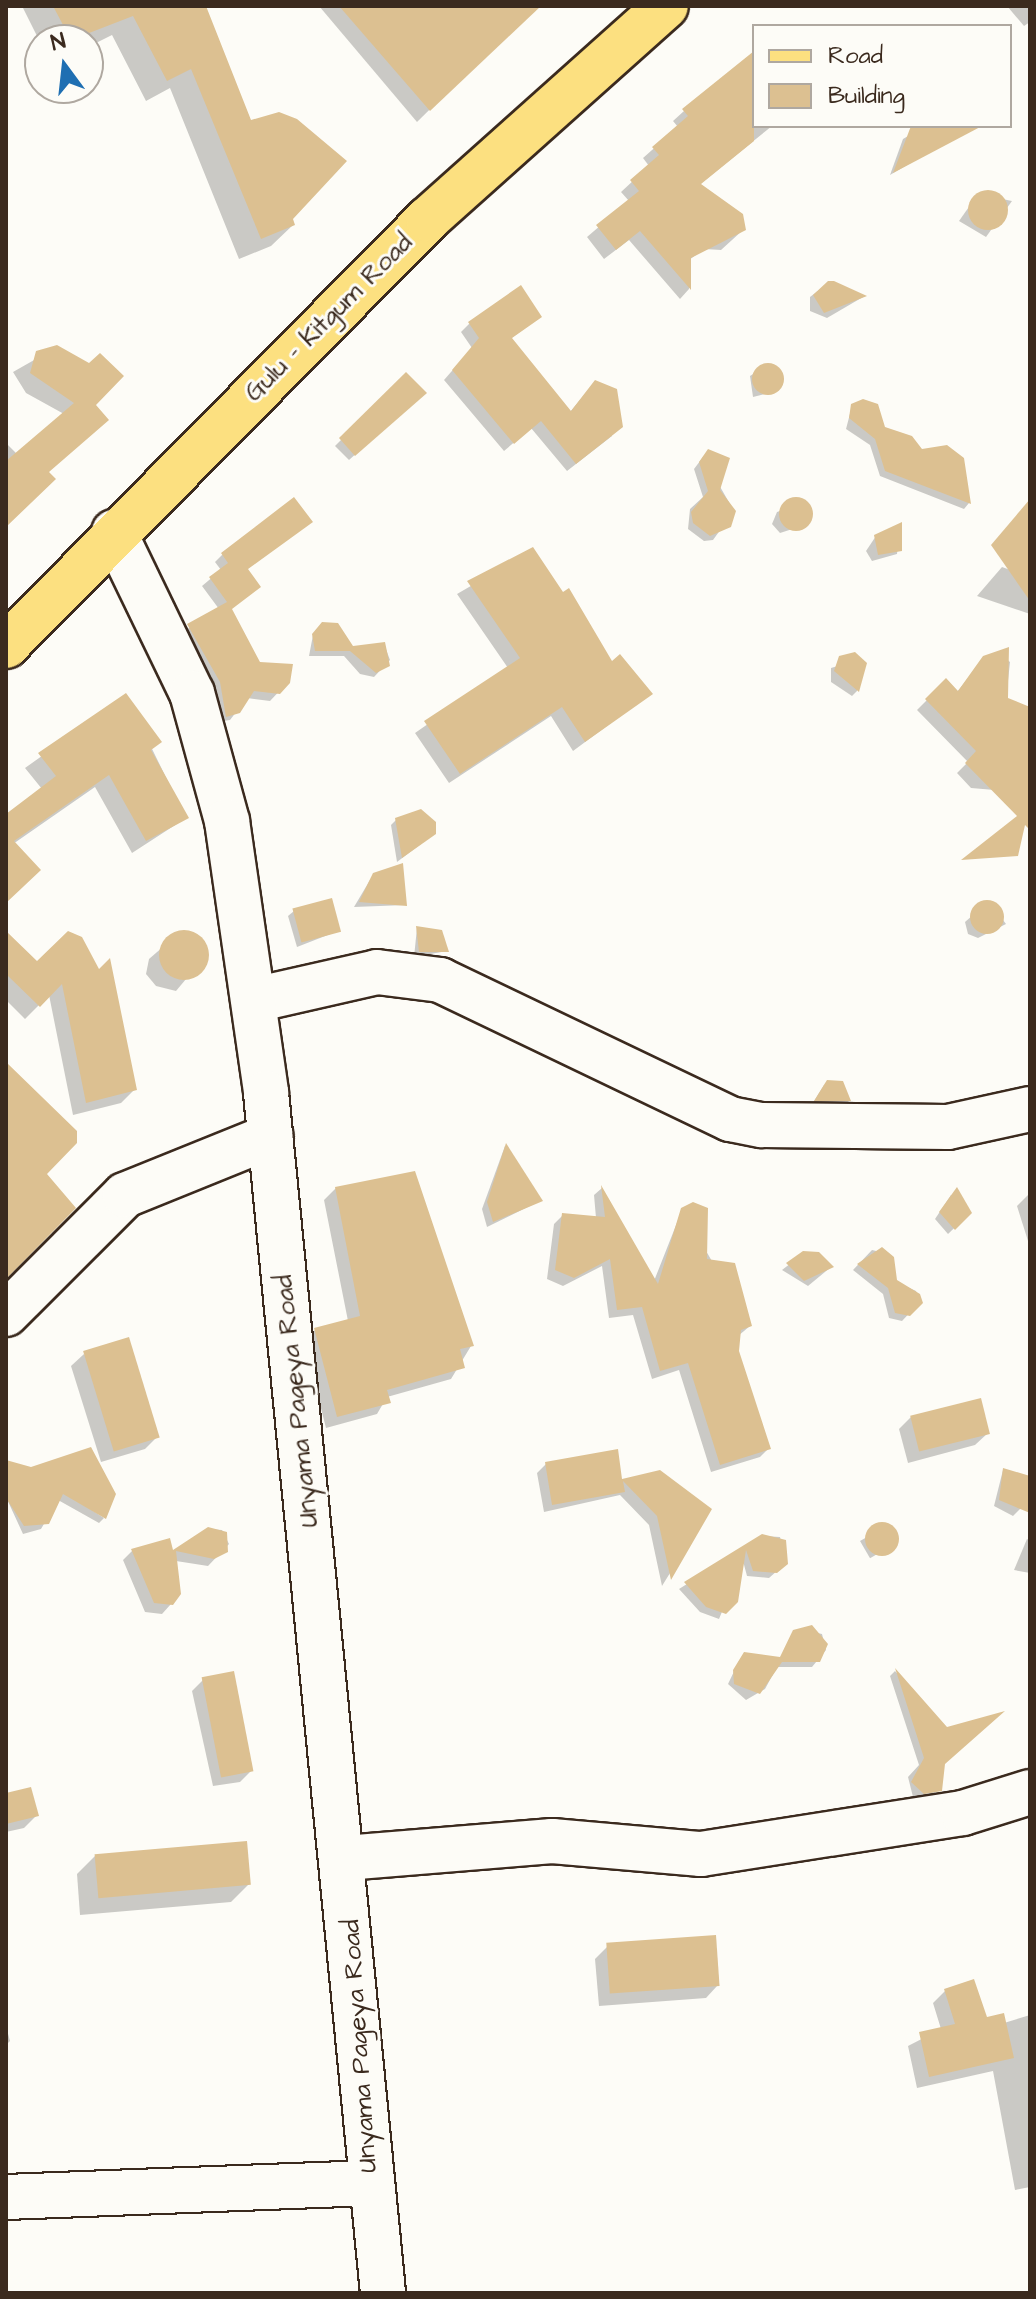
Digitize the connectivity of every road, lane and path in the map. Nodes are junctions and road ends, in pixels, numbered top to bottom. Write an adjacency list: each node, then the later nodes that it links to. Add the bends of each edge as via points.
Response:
1 (666, 6): 2 (main road, Gulu - Kitgum Road, via 428,219)
2 (114, 532): 3 (main road, Gulu - Kitgum Road); 4 (street, Unyama Pageya Road, via 158,614 205,735 227,821)
3 (6, 646)
4 (254, 1000): 5 (street, via 377,972 440,980 730,1119 762,1125 948,1127); 6 (street, Unyama Pageya Road)
5 (1030, 1109)
6 (271, 1136): 7 (street, via 125,1195); 9 (street, Unyama Pageya Road)
7 (6, 1314)
8 (1030, 1792): 9 (street, via 963,1813 701,1854 552,1841)
9 (345, 1858): 10 (street, Unyama Pageya Road)
10 (370, 2183): 11 (street); 12 (street, Unyama Pageya Road)
11 (6, 2197)
12 (383, 2293)

